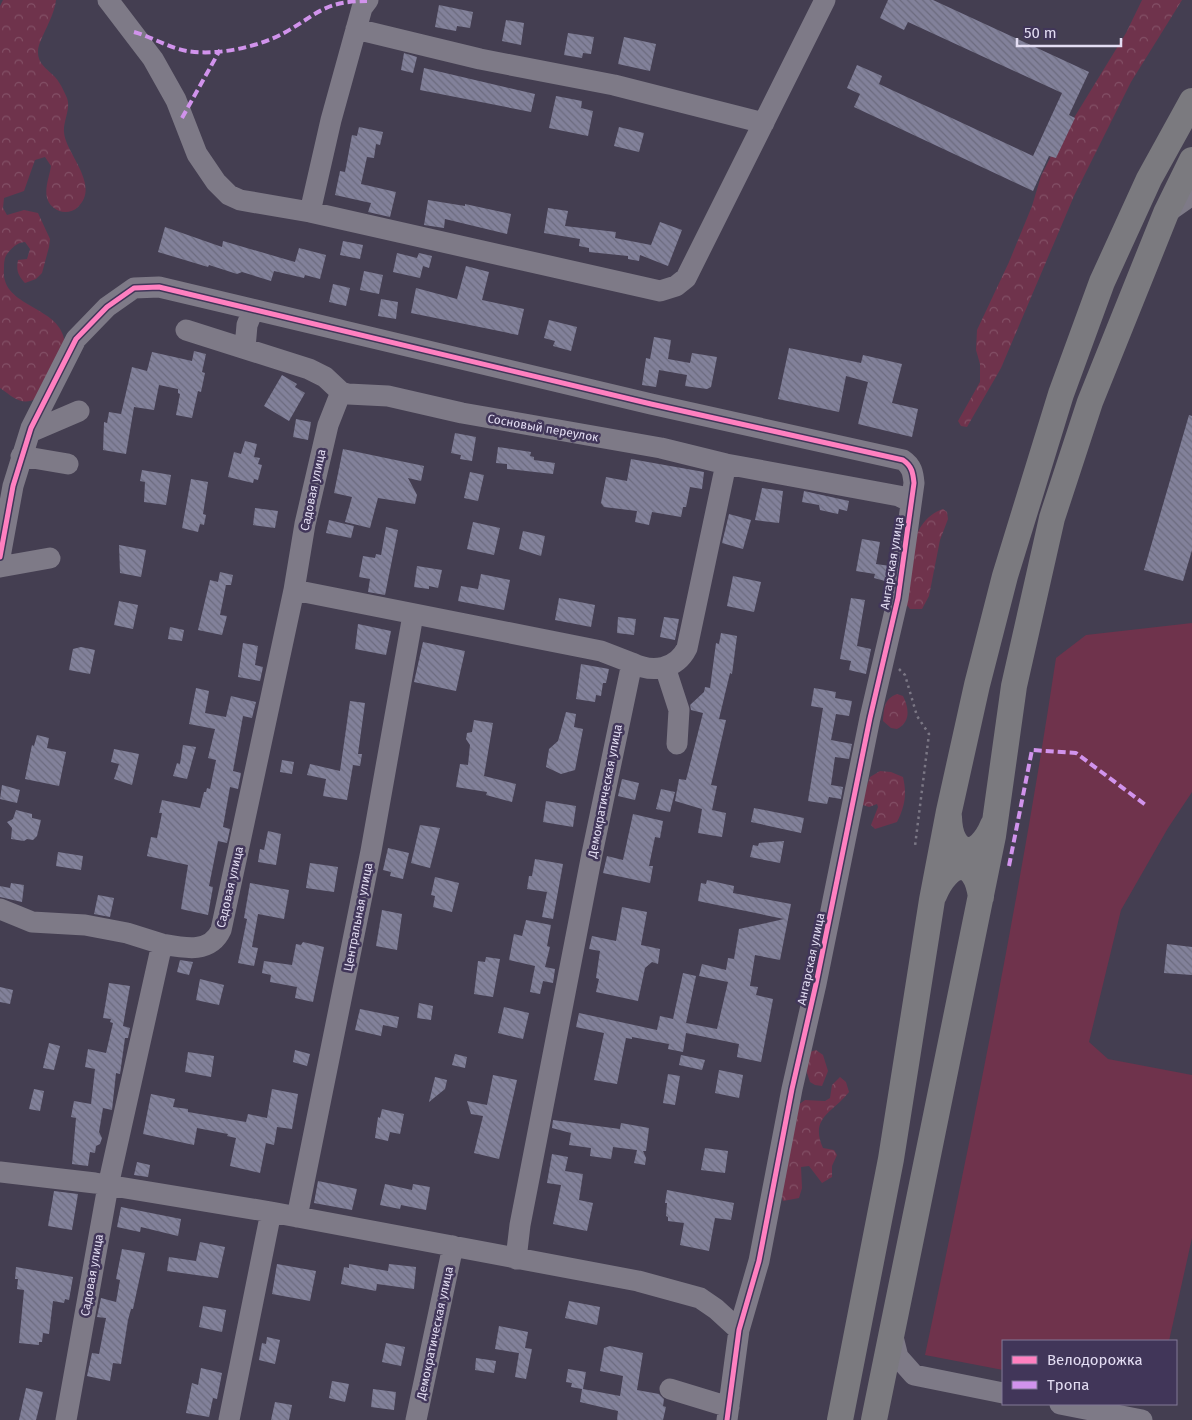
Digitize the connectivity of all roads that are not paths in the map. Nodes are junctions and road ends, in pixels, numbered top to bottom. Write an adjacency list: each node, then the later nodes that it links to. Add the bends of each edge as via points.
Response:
1 (108, 0): 9 (street, via 161,72 197,154 223,190 240,200)
2 (368, 0): 4 (street)
3 (825, 0): 6 (street)
4 (356, 29): 6 (street, via 480,59 614,85); 9 (street)
5 (1192, 101): 29 (main road, via 1149,179 1102,282 1061,394 1005,576)
6 (764, 123): 9 (street, via 686,278 676,286 660,291)
7 (1192, 160): 10 (main road)
8 (1192, 195): 10 (street)
9 (310, 212)
10 (1166, 213): 30 (main road, via 1090,402 1052,518 1014,686)
11 (253, 310): 13 (street, via 247,325); 16 (street, Ангарская улица, via 159,287 134,288 107,307 76,339); 20 (street, Ангарская улица, via 903,460 908,463 913,476)
12 (186, 330): 13 (street)
13 (245, 348): 14 (street, via 317,372)
14 (341, 392): 19 (street, Сосновый переулок, via 388,396 499,420 661,448); 24 (street, Садовая улица, via 328,425)
15 (78, 411): 16 (street)
16 (30, 432): 17 (street, Ангарская улица)
17 (21, 456): 18 (street); 21 (street, Ангарская улица)
18 (68, 464)
19 (726, 464): 20 (street, Сосновый переулок, via 899,496); 27 (street, via 691,634 684,655)
20 (911, 502): 41 (street, Ангарская улица, via 898,598 792,1089 759,1262)
21 (0, 556)
22 (50, 558): 23 (street)
23 (0, 567)
24 (294, 590): 25 (street); 34 (street, Садовая улица, via 221,930 209,946 193,948)
25 (413, 615): 26 (street, via 602,651); 38 (street, Центральная улица, via 371,851)
26 (632, 663): 27 (street, via 651,670); 40 (street, Демократическая улица, via 592,854)
27 (665, 668): 28 (street, via 680,710)
28 (676, 744)
29 (948, 811): 30 (main road, via 949,832 953,841 963,849 970,850 987,840); 32 (main road)
30 (995, 822): 31 (main road)
31 (981, 897): 32 (main road, via 976,876 965,867 942,878); 42 (main road)
32 (932, 900): 52 (main road, via 891,1159)
33 (0, 909): 34 (street, via 25,920 105,928)
34 (162, 944): 36 (street, Садовая улица)
35 (0, 1172): 36 (street)
36 (108, 1186): 37 (street); 49 (street, Садовая улица)
37 (271, 1212): 38 (street); 50 (street)
38 (297, 1217): 39 (street)
39 (453, 1246): 40 (street); 51 (street, Демократическая улица)
40 (516, 1259): 41 (street, via 638,1280 692,1294 707,1302)
41 (739, 1330): 48 (street, Ангарская улица)
42 (892, 1331): 43 (street, via 898,1357); 47 (main road)
43 (914, 1375): 45 (street); 47 (street, via 894,1384)
44 (670, 1388): 48 (street)
45 (1002, 1393)
46 (1065, 1405): 53 (street)
47 (876, 1411)
48 (728, 1414)
49 (66, 1420)
50 (229, 1420)
51 (416, 1420)
52 (840, 1420)
53 (1142, 1420)

